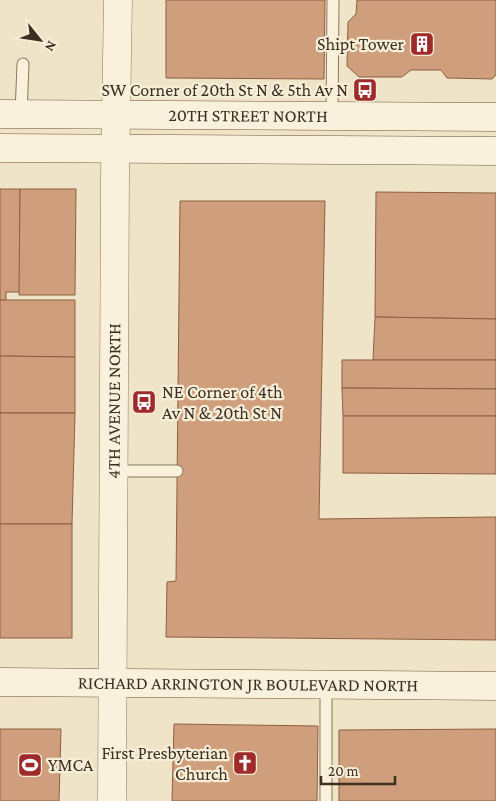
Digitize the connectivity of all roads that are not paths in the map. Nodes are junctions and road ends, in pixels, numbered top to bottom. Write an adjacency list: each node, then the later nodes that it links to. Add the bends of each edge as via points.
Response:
1 (118, 0): 5 (main road, 4TH AVENUE NORTH)
2 (333, 0): 6 (lane)
3 (23, 64): 4 (lane)
4 (11, 114): 5 (main road, 20TH STREET NORTH)
5 (116, 115): 6 (main road, 20TH STREET NORTH); 9 (main road, 4TH AVENUE NORTH)
6 (332, 116): 7 (main road, 20TH STREET NORTH)
7 (496, 117)
8 (0, 148): 9 (main road, 20TH STREET NORTH)
9 (116, 149): 10 (main road, 20TH STREET NORTH); 11 (main road, 4TH AVENUE NORTH)
10 (496, 151)
11 (114, 471): 12 (lane); 14 (main road, 4TH AVENUE NORTH)
12 (177, 471)
13 (0, 682): 14 (main road, RICHARD ARRINGTON JR BOULEVARD NORTH)
14 (113, 682): 15 (main road, RICHARD ARRINGTON JR BOULEVARD NORTH); 17 (main road, 4TH AVENUE NORTH)
15 (326, 684): 16 (main road, RICHARD ARRINGTON JR BOULEVARD NORTH); 18 (lane)
16 (496, 686)
17 (112, 801)
18 (326, 801)

